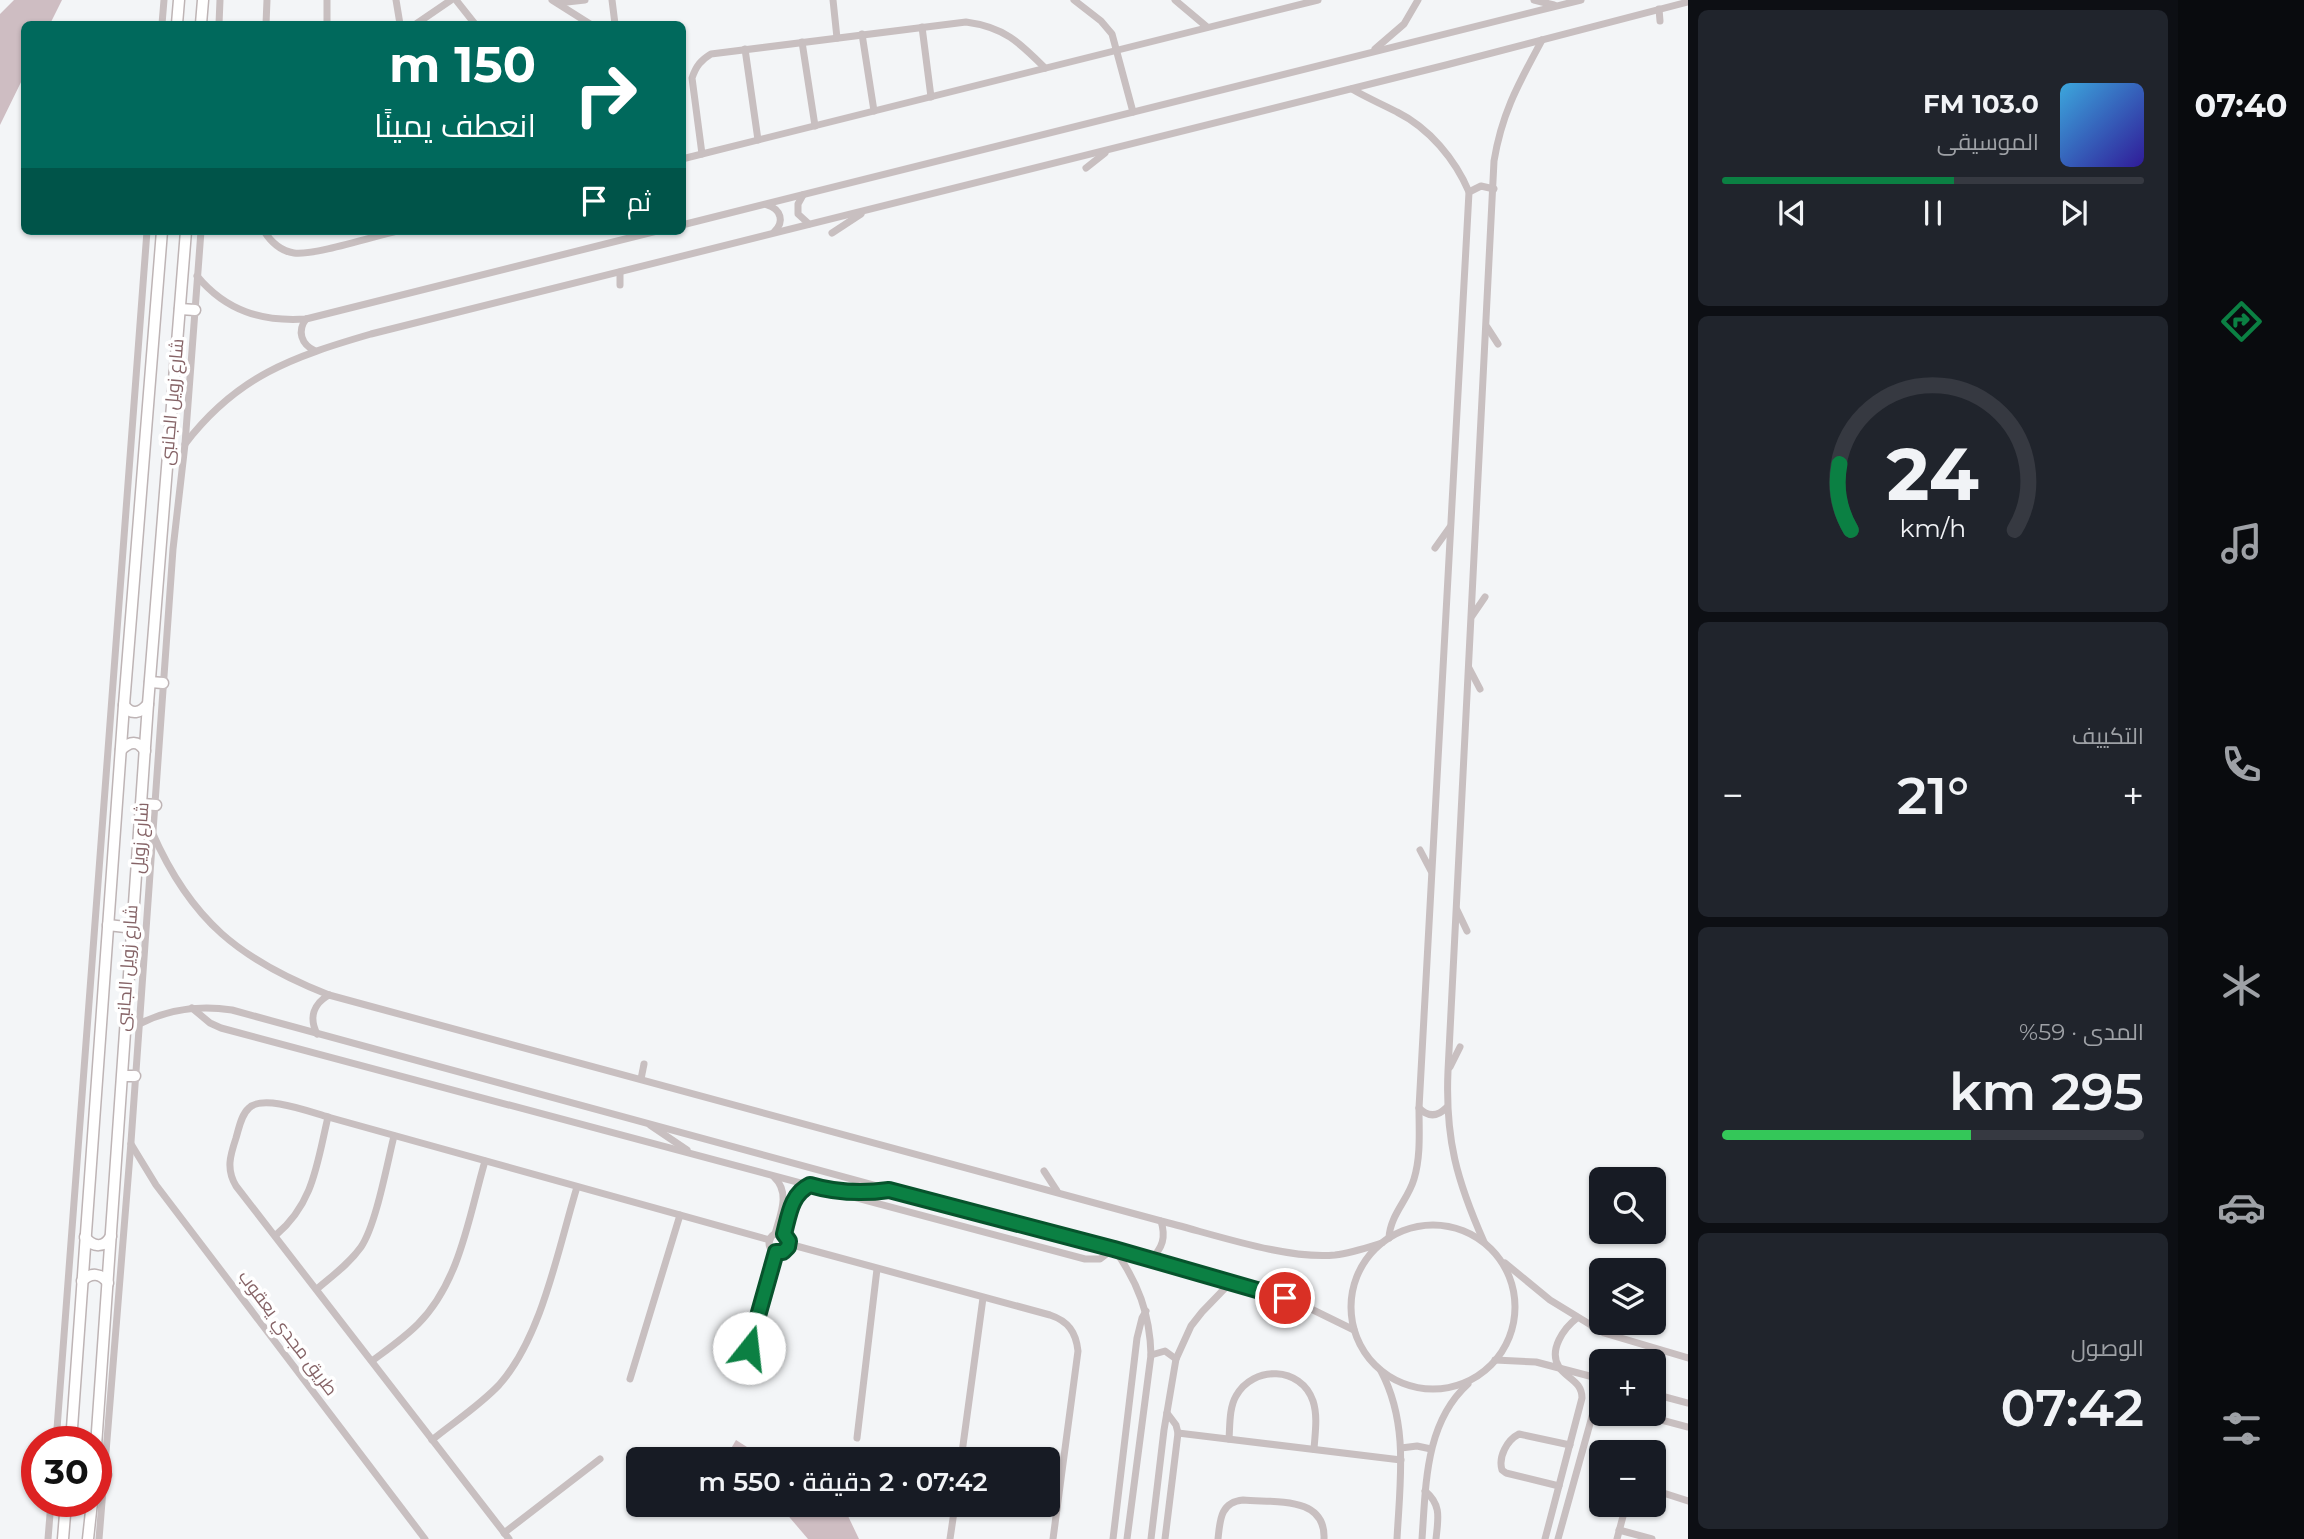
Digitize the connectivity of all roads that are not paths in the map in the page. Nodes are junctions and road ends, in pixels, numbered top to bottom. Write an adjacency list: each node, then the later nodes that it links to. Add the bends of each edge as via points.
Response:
1 (164, 0): 23 (street)
2 (179, 0): 24 (main road)
3 (203, 0): 25 (main road)
4 (220, 0): 26 (street)
5 (267, 0): 27 (street)
6 (327, 0): 28 (street)
7 (396, 0): 29 (street)
8 (451, 0): 30 (street)
9 (456, 0): 31 (street)
10 (585, 0): 19 (street)
11 (612, 0): 33 (street)
12 (833, 0): 38 (street)
13 (1074, 0): 42 (street, via 1107,27)
14 (1175, 0): 36 (street)
15 (1318, 0): 36 (street)
16 (1418, 0): 43 (street, via 1396,32)
17 (1534, 0): 21 (street)
18 (1581, 0): 21 (street)
19 (554, 1): 32 (street)
20 (1688, 2): 22 (street)
21 (1558, 6): 43 (street)
22 (1659, 9): 34 (street); 39 (street)
23 (162, 21)
24 (177, 21)
25 (201, 21)
26 (219, 21)
27 (266, 21)
28 (327, 21)
29 (400, 21)
30 (420, 21)
31 (473, 21)
32 (585, 21)
33 (615, 21)
34 (1660, 21)
35 (922, 27): 37 (street); 44 (street, via 966,22 985,25 1019,43); 46 (street)
36 (1207, 27): 42 (street)
37 (862, 34): 38 (street); 47 (street)
38 (837, 38): 40 (street)
39 (1542, 40): 45 (street); 55 (street, via 1504,117 1494,161)
40 (803, 42): 41 (street); 49 (street)
41 (745, 49): 50 (street); 52 (street, via 711,54 695,67 692,78)
42 (1118, 50): 44 (street); 48 (street)
43 (1367, 53): 48 (street)
44 (1045, 68): 46 (street)
45 (1352, 89): 51 (street); 56 (street, via 1427,133 1457,168)
46 (931, 97): 47 (street)
47 (874, 111): 49 (street)
48 (1133, 112): 57 (street)
49 (816, 126): 50 (street)
50 (758, 140): 52 (street)
51 (1108, 150): 54 (street); 59 (street)
52 (702, 154): 53 (street)
53 (686, 158)
54 (1086, 168)
55 (1494, 189): 56 (street, via 1481,186); 77 (street)
56 (1469, 192): 81 (street)
57 (803, 195): 58 (street); 61 (street, via 798,214)
58 (765, 204): 60 (street); 62 (street, via 780,215)
59 (868, 210): 61 (street); 63 (street)
60 (686, 224)
61 (809, 224): 62 (street)
62 (774, 233): 71 (street)
63 (832, 233)
64 (147, 235): 166 (street, شارع زويل الجانبى)
65 (162, 235): 90 (main road, شارع زويل)
66 (186, 235): 74 (main road, شارع زويل)
67 (201, 235): 72 (street, شارع زويل الجانبى)
68 (267, 235): 69 (street, via 276,246 293,253)
69 (380, 235)
70 (636, 235): 76 (street)
71 (620, 272): 73 (street); 79 (street)
72 (197, 276): 75 (street, شارع زويل الجانبى); 76 (street, via 215,295 250,314 276,320)
73 (620, 285)
74 (180, 309): 75 (main road); 86 (main road, شارع زويل)
75 (195, 310): 80 (street, شارع زويل الجانبى)
76 (306, 319): 79 (street, via 301,337)
77 (1487, 327): 78 (street); 84 (street)
78 (1498, 344)
79 (314, 351): 80 (street, via 270,370 232,394)
80 (185, 444): 87 (street, شارع زويل الجانبى)
81 (1450, 526): 82 (street); 97 (street)
82 (1435, 548)
83 (1485, 597): 84 (street)
84 (1472, 617): 85 (street)
85 (1468, 666): 88 (street); 98 (street)
86 (150, 682): 87 (main road); 89 (main road, شارع زويل)
87 (163, 684): 94 (street, شارع زويل الجانبى)
88 (1480, 689)
89 (148, 704): 90 (main road, via 136,713); 92 (main road, شارع زويل)
90 (124, 705): 91 (main road, شارع زويل)
91 (121, 750): 92 (main road, via 134,742); 99 (main road, شارع زويل)
92 (145, 751): 93 (main road, شارع زويل)
93 (142, 804): 94 (main road); 100 (main road, شارع زويل)
94 (156, 805): 95 (street, شارع زويل الجانبى)
95 (152, 832): 102 (street, via 172,873 214,927 268,968); 104 (street, شارع زويل الجانبى)
96 (1420, 850): 97 (street)
97 (1432, 873): 112 (street)
98 (1456, 908): 101 (street); 108 (street)
99 (108, 925): 100 (main road); 132 (main road, شارع زويل)
100 (134, 928): 109 (main road, شارع زويل)
101 (1467, 931)
102 (329, 995): 105 (street, via 313,1012); 111 (street)
103 (191, 1008): 104 (street); 105 (street, via 232,1010); 118 (street, via 221,1028)
104 (139, 1024): 110 (street, شارع زويل الجانبى)
105 (317, 1034): 115 (street)
106 (1460, 1046): 108 (street)
107 (645, 1064): 111 (street)
108 (1448, 1071): 113 (street)
109 (123, 1076): 110 (main road); 130 (main road, شارع زويل)
110 (135, 1076): 117 (street, شارع زويل الجانبى)
111 (640, 1079): 126 (street)
112 (1419, 1108): 113 (street, via 1433,1116); 133 (street, via 1416,1171)
113 (1446, 1108): 134 (street, via 1455,1162)
114 (328, 1116): 116 (street); 129 (street, via 308,1195 295,1217); 129 (street, via 266,1101 249,1107 243,1115 229,1158 231,1177)
115 (647, 1122): 118 (street); 124 (street)
116 (394, 1136): 119 (street); 144 (street, via 363,1245)
117 (131, 1142): 169 (street, شارع زويل الجانبى); 199 (street, طريق مجدي يعقوب, via 156,1185)
118 (696, 1155): 121 (street)
119 (485, 1161): 123 (street); 153 (street, via 446,1286 418,1324)
120 (1044, 1171): 126 (street)
121 (770, 1175): 122 (street); 131 (street, via 784,1195)
122 (810, 1185): 125 (street); 131 (street, via 794,1199)
123 (577, 1187): 127 (street); 175 (street, via 525,1347 498,1386)
124 (889, 1190): 125 (street); 136 (street)
125 (836, 1192): 136 (street, via 1085,1259 1100,1259)
126 (1057, 1192): 128 (street)
127 (680, 1215): 131 (street); 159 (street)
128 (1161, 1220): 133 (street, via 1309,1255 1358,1251); 138 (street, via 1164,1242)
129 (276, 1235): 144 (street)
130 (111, 1236): 132 (main road, via 101,1245 93,1245); 142 (main road, شارع زويل)
131 (776, 1236): 135 (street); 137 (street, via 771,1249)
132 (85, 1237): 141 (main road, شارع زويل)
133 (1385, 1241): 134 (street, via 1419,1226 1442,1225 1465,1230); 148 (street, via 1366,1260 1355,1282)
134 (1485, 1242): 139 (street)
135 (789, 1244): 137 (street, via 786,1250); 140 (street)
136 (1113, 1249): 138 (street); 146 (street, via 1136,1284)
137 (776, 1252): 156 (street)
138 (1150, 1260): 143 (street)
139 (1501, 1260): 147 (street); 152 (street, via 1512,1284 1515,1311 1509,1337)
140 (877, 1269): 145 (street); 173 (street)
141 (82, 1281): 142 (main road, via 96,1275); 167 (main road, شارع زويل)
142 (108, 1283): 168 (main road, شارع زويل)
143 (1230, 1283): 148 (street, via 1295,1302); 151 (street, via 1191,1326)
144 (317, 1289): 153 (street)
145 (983, 1298): 177 (street); 201 (street, via 1059,1318 1077,1339)
146 (1146, 1310): 149 (street); 202 (street, via 1137,1338)
147 (1577, 1318): 150 (street, via 1604,1333); 154 (street, via 1561,1334 1556,1356)
148 (1354, 1330): 155 (street)
149 (1151, 1355): 151 (street, via 1165,1351); 203 (street)
150 (1688, 1358)
151 (1176, 1359): 164 (street)
152 (1495, 1360): 154 (street); 157 (street)
153 (372, 1361): 175 (street)
154 (1559, 1367): 158 (street); 161 (street, via 1577,1383)
155 (1381, 1370): 157 (street, via 1395,1380 1429,1389 1446,1388); 178 (street, via 1394,1399)
156 (743, 1371)
157 (1479, 1375): 179 (street, via 1443,1414)
158 (1589, 1376)
159 (630, 1379)
160 (1666, 1397): 163 (street)
161 (1582, 1398): 162 (street); 176 (street)
162 (1589, 1400)
163 (1688, 1403)
164 (1167, 1413): 172 (street); 204 (street)
165 (1666, 1421): 171 (street)
166 (57, 1426)
167 (72, 1426)
168 (97, 1426)
169 (105, 1426)
170 (1591, 1426): 212 (street)
171 (1688, 1427)
172 (1178, 1433): 174 (street); 205 (street)
173 (857, 1438)
174 (1229, 1439): 180 (street); 180 (street, via 1237,1394 1258,1376 1281,1374 1299,1382 1310,1395 1315,1414)
175 (432, 1440): 194 (street)
176 (1570, 1445): 183 (street); 183 (street, via 1519,1434 1508,1442 1500,1462 1506,1473)
177 (963, 1447)
178 (1401, 1448): 179 (street); 182 (street)
179 (1431, 1449): 184 (street)
180 (1314, 1450): 182 (street)
181 (600, 1459): 194 (street)
182 (1401, 1460): 208 (street)
183 (1559, 1486): 211 (street)
184 (1425, 1491): 209 (street); 210 (street, via 1439,1512)
185 (1666, 1494): 186 (street)
186 (1688, 1501)
187 (50, 1517): 195 (street)
188 (65, 1517): 196 (main road)
189 (91, 1517): 197 (main road)
190 (100, 1517): 198 (street, شارع زويل الجانبى)
191 (953, 1517): 200 (street)
192 (1623, 1517): 193 (street)
193 (1619, 1530): 213 (street); 214 (street)
194 (507, 1536)
195 (48, 1539)
196 (64, 1539)
197 (89, 1539)
198 (99, 1539)
199 (425, 1539)
200 (950, 1539)
201 (1053, 1539)
202 (1113, 1539)
203 (1127, 1539)
204 (1151, 1539)
205 (1165, 1539)
206 (1218, 1539): 207 (street, via 1223,1510 1243,1500 1311,1508 1321,1518)
207 (1324, 1539)
208 (1397, 1539)
209 (1422, 1539)
210 (1436, 1539)
211 (1545, 1539)
212 (1558, 1539)
213 (1617, 1539)
214 (1652, 1539)

